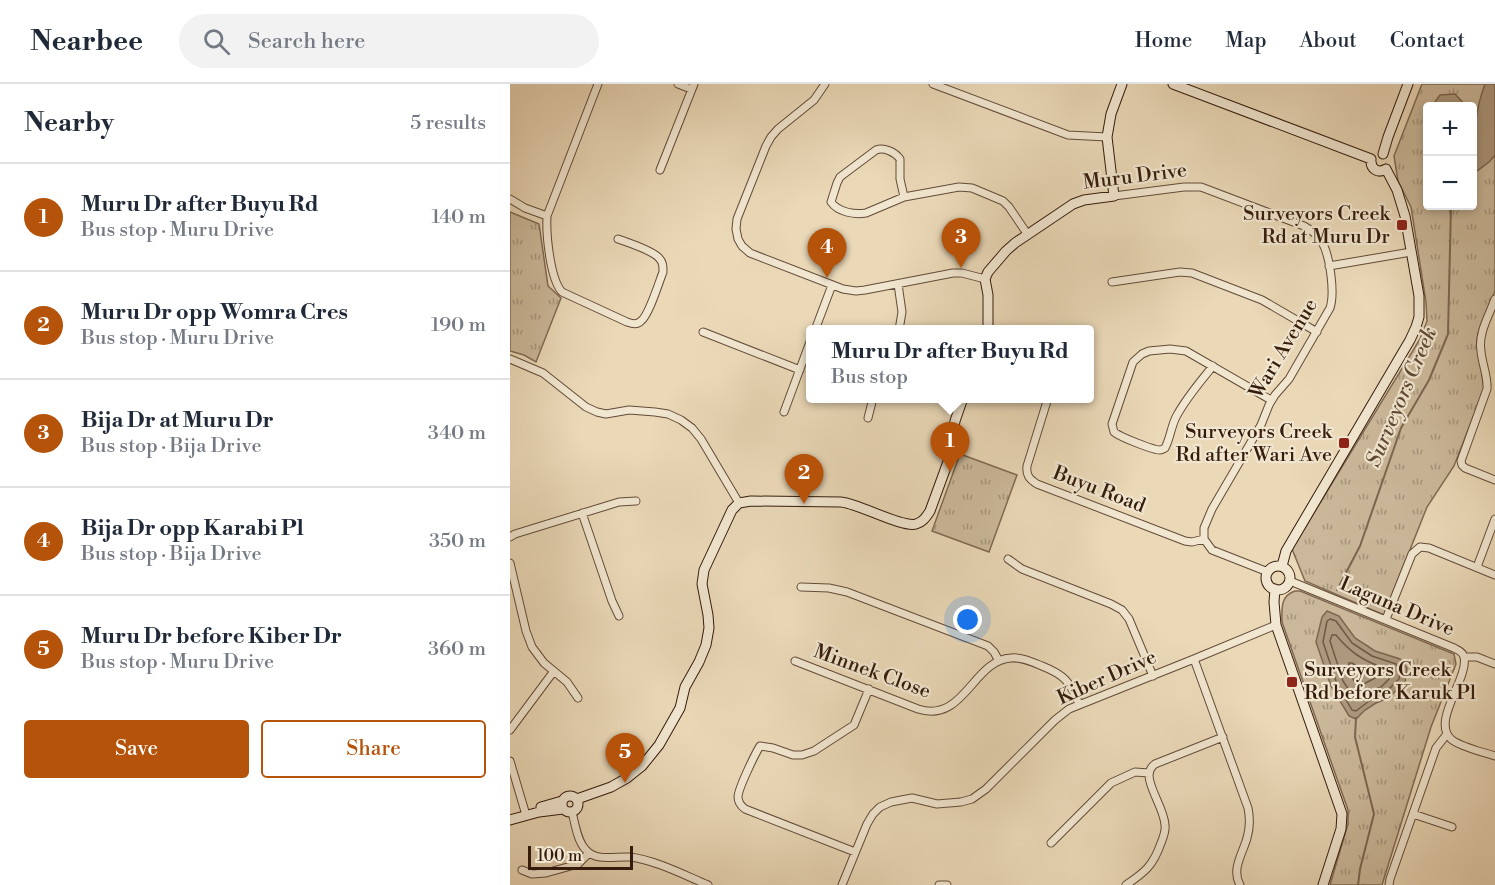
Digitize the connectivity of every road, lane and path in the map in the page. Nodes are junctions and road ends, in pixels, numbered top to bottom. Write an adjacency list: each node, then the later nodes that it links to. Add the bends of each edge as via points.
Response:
1 (598, 84): 17 (street)
2 (678, 84): 8 (street)
3 (825, 84): 25 (street, via 814,100 771,137 736,228 740,242 750,253)
4 (933, 84): 9 (street, via 1068,135)
5 (1122, 84): 9 (street)
6 (1173, 84): 11 (street)
7 (1408, 84): 10 (street)
8 (693, 86): 13 (street)
9 (1107, 137): 14 (street)
10 (1383, 154): 11 (street); 12 (street, via 1389,160)
11 (1371, 159): 12 (street, via 1375,170)
12 (1386, 169): 20 (street, via 1405,216)
13 (660, 171)
14 (1114, 196): 18 (street, Muru Drive, via 1080,201); 21 (street, Muru Drive, via 1184,187 1206,189 1308,228 1322,243)
15 (904, 197): 15 (street, via 859,214 837,208 831,202 840,177 880,148 900,159); 18 (street, via 972,188 1003,201)
16 (510, 199): 17 (street)
17 (547, 216): 19 (street, via 547,237 558,288 566,296 635,324 646,315 663,272 663,262 656,255)
18 (1028, 235): 22 (street, Muru Drive, via 1006,251)
19 (618, 239)
20 (1411, 252): 21 (street); 52 (street, via 1419,296 1416,327 1286,551)
21 (1329, 266): 30 (street, Wari Avenue, via 1332,298)
22 (985, 279): 24 (street, via 957,273); 29 (street)
23 (1112, 282): 30 (street, via 1192,273 1262,300)
24 (898, 284): 25 (street, via 856,291); 28 (street)
25 (832, 285): 27 (street)
26 (1495, 301): 36 (street, via 1480,341)
27 (817, 325)
28 (900, 325)
29 (988, 325)
30 (1317, 332): 37 (street, Wari Avenue, via 1289,379)
31 (703, 333): 35 (street)
32 (806, 353): 35 (street)
33 (510, 359): 45 (street, via 546,375 597,412 659,412 685,423 701,439)
34 (1213, 366): 34 (street, via 1178,349 1142,354 1131,366 1112,424 1114,432 1154,449 1165,448 1183,405); 37 (street)
35 (800, 370): 41 (street)
36 (1491, 390): 43 (street, via 1461,461 1465,468)
37 (1271, 400): 49 (street, Wari Avenue, via 1261,425 1210,512)
38 (872, 403): 42 (street)
39 (962, 403): 45 (street, via 948,464 930,511 914,525 845,502)
40 (1047, 403): 49 (street, Buyu Road, via 1027,466 1027,475 1032,480 1185,541)
41 (784, 412)
42 (868, 418)
43 (1495, 480)
44 (636, 501): 46 (street)
45 (740, 503): 78 (street, via 730,514 704,570 707,639 678,713 642,766 619,783)
46 (582, 513): 48 (street); 59 (street)
47 (1495, 519): 53 (street)
48 (510, 537)
49 (1204, 539): 54 (street, via 1215,552)
50 (1008, 559): 68 (street, via 1022,569 1122,610 1131,622)
51 (510, 563): 67 (street, via 529,639 536,653)
52 (1282, 566): 54 (street); 56 (street, via 1288,570)
53 (1477, 567): 55 (street); 60 (street, via 1426,547 1417,549)
54 (1268, 572): 58 (street, via 1267,582)
55 (1495, 575)
56 (1290, 581): 58 (street, via 1282,589); 60 (street, Laguna Drive)
57 (801, 588): 65 (street, via 847,592 988,646)
58 (1275, 589): 61 (street)
59 (619, 616)
60 (1386, 620): 62 (street, Laguna Drive, via 1458,650)
61 (1276, 625): 63 (street, Kiber Drive); 95 (street, via 1342,814)
62 (1464, 657): 66 (street); 73 (street, Laguna Drive, via 1446,718)
63 (1194, 658): 68 (street, Kiber Drive); 74 (street)
64 (795, 661): 69 (street, Minnek Close)
65 (999, 661): 69 (street, Minnek Close, via 954,703 939,711 923,710); 71 (street, via 1020,658 1057,673 1070,684)
66 (1495, 664)
67 (554, 671): 70 (street); 72 (street)
68 (1153, 676): 71 (street, Kiber Drive)
69 (869, 689): 86 (street, via 854,725 814,751 793,755 760,746 735,801 745,809)
70 (578, 699)
71 (1079, 704): 86 (street, Kiber Drive, via 1055,720 972,799 937,804 912,798 880,807)
72 (510, 730)
73 (1447, 734): 75 (street, via 1455,742); 81 (street, via 1436,748)
74 (1223, 737): 77 (street, via 1155,764); 89 (street, via 1249,812 1248,836 1237,869)
75 (1495, 756)
76 (510, 761): 80 (street)
77 (1149, 772): 85 (street, via 1135,772 1111,783); 94 (street, via 1166,828 1152,864)
78 (577, 800): 79 (street, via 577,807); 79 (street, via 565,797)
79 (566, 807): 80 (street); 87 (street)
80 (526, 813): 82 (street); 83 (street)
81 (1413, 814): 84 (street); 96 (street)
82 (510, 815)
83 (510, 820)
84 (1452, 827)
85 (1051, 843)
86 (855, 852): 91 (street, Kiber Drive)
87 (589, 853): 88 (street, via 578,864 546,873); 90 (street, via 644,860)
88 (522, 870)
89 (1239, 884)
90 (708, 885)
91 (842, 885)
92 (939, 885): 93 (street)
93 (946, 885)
94 (1126, 885)
95 (1323, 885)
96 (1389, 885)

